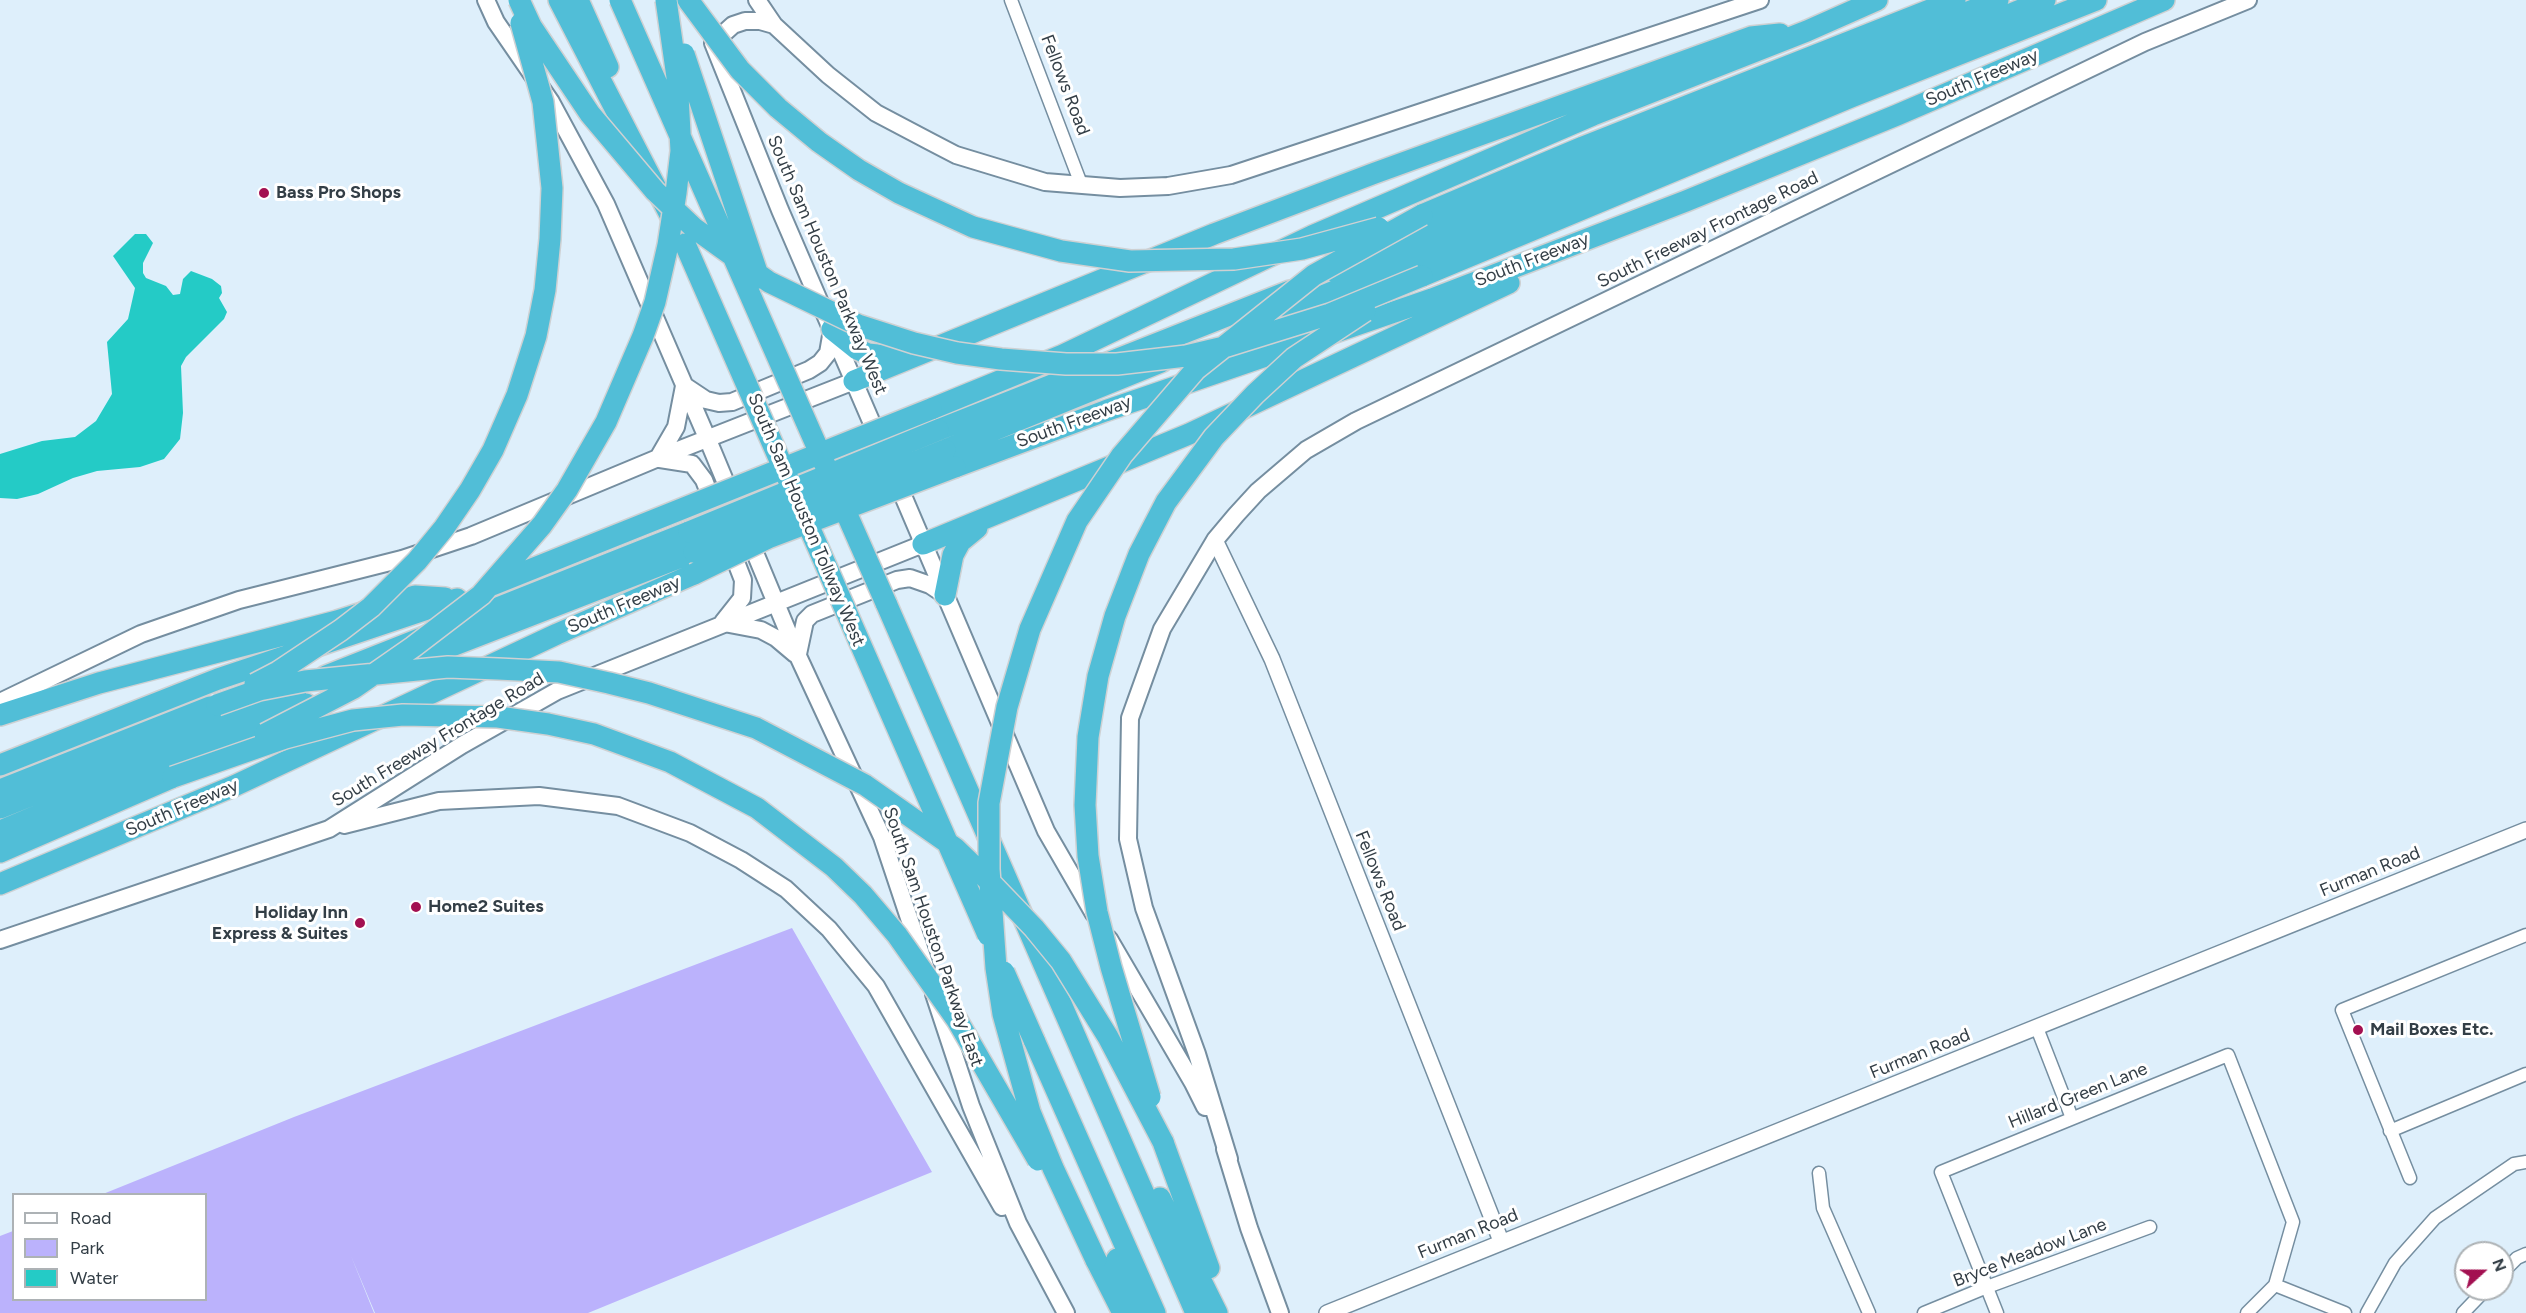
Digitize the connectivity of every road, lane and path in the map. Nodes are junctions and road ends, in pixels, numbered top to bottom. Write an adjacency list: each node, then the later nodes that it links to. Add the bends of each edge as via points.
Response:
1 (486, 0): 32 (main road, via 496,22 551,102 606,204)
2 (514, 0): 47 (highway, bridge, via 543,102 552,188 545,290 536,336 513,404 470,490 444,528 393,586 318,646)
3 (519, 0): 28 (highway, bridge, via 531,26 590,114 655,191 694,228 768,282 858,325 914,343 957,354 1066,364 1186,356 1330,314)
4 (559, 0): 27 (highway, bridge)
5 (578, 0): 27 (highway, South Sam Houston Tollway West, bridge)
6 (620, 0): 43 (highway, bridge)
7 (666, 0): 43 (highway, bridge, via 784,349); 50 (highway, bridge, via 678,77 681,151 668,246 643,336 606,422 567,490 481,595 413,647 328,703)
8 (688, 0): 26 (highway, bridge, via 740,70 819,142 859,171 936,212 1017,241 1061,252 1130,261 1234,259 1302,249)
9 (700, 0): 23 (main road, South Sam Houston Parkway West)
10 (757, 0): 21 (main road)
11 (1011, 0): 24 (street, Fellows Road)
12 (1760, 0): 24 (main road, via 1231,175 1145,187 1100,188)
13 (1877, 0): 22 (highway)
14 (1955, 0): 26 (highway)
15 (1998, 0): 34 (highway, via 1265,301)
16 (2088, 0): 20 (highway)
17 (2096, 0): 20 (highway)
18 (2164, 0): 25 (highway, South Freeway)
19 (2248, 0): 37 (main road, South Freeway Frontage Road, via 2145,42 1356,421 1313,445 1281,470)
20 (2047, 9): 28 (highway); 34 (highway)
21 (774, 25): 23 (main road, via 745,21 733,25); 24 (main road, via 876,113 956,155 1046,182)
22 (1807, 32): 30 (highway, via 1751,37 1375,173); 41 (highway, bridge, via 1593,115 1312,236 1062,355)
23 (713, 43): 29 (main road, South Sam Houston Parkway West)
24 (1081, 184)
25 (1686, 201): 34 (highway, South Freeway, via 1432,299 1105,411); 36 (highway, via 1189,434)
26 (1422, 215): 76 (highway, bridge, via 1314,275 1196,369 1122,455 1077,521 1030,629 1007,706 989,803 988,869 996,968 1003,1014 1030,1112)
27 (685, 244): 64 (highway, South Sam Houston Tollway West, bridge)
28 (1422, 276): 68 (highway, bridge, via 1294,358 1214,437 1166,502 1139,554 1115,615 1098,676 1088,737 1088,856 1111,967)
29 (832, 329): 30 (highway, via 868,354); 31 (main road, South Sam Houston Parkway West); 32 (main road, via 828,353 820,363 732,402 706,400)
30 (907, 358): 31 (highway)
31 (854, 381): 33 (main road); 39 (main road, South Sam Houston Parkway West)
32 (684, 385): 33 (main road); 35 (main road, via 676,427)
33 (708, 440): 35 (main road); 42 (main road, South Sam Houston Parkway East)
34 (946, 449): 38 (highway, bridge); 57 (highway, South Freeway, bridge, via 694,574 234,786)
35 (658, 458): 44 (main road, via 692,464 704,480 743,580 742,598); 46 (main road, via 471,536 402,559 239,600 141,634)
36 (993, 515): 39 (highway); 40 (highway, via 960,542 953,555)
37 (1215, 540): 69 (main road, South Freeway Frontage Road, via 1162,629 1130,718 1128,839 1144,908 1197,1054); 75 (street, Fellows Road, via 1272,658)
38 (692, 542): 52 (highway); 55 (highway)
39 (923, 544): 40 (main road); 42 (main road, South Freeway Frontage Road)
40 (945, 595): 45 (main road, via 910,578 812,614 805,621); 69 (main road, via 1046,831 1193,1083)
41 (457, 599): 48 (highway, via 415,596 337,621 99,683); 49 (highway, via 218,679)
42 (776, 602): 44 (main road, South Freeway Frontage Road); 45 (main road, South Sam Houston Parkway East)
43 (886, 603): 63 (highway, bridge)
44 (722, 623): 45 (main road, via 761,630); 53 (main road, South Freeway Frontage Road, via 557,691)
45 (798, 656): 73 (main road, South Sam Houston Parkway East, via 882,837 971,1106)
46 (0, 702)
47 (217, 705): 51 (highway); 68 (highway, bridge, via 259,690 305,681 448,667 498,669 559,672 609,683 756,728 865,785 955,849 984,876 1060,961 1108,1037)
48 (0, 715)
49 (0, 765)
50 (172, 777): 56 (highway); 76 (highway, bridge, via 285,738 353,720 403,715 498,717 582,731 670,762 713,783 757,808 834,867 897,935 957,1020)
51 (0, 790)
52 (0, 808)
53 (329, 829): 61 (main road, South Freeway Frontage Road); 73 (main road, via 439,801 539,796 618,806 690,832 741,860 786,889 829,929 876,986 1003,1208)
54 (2526, 830): 62 (street, Furman Road)
55 (0, 831)
56 (0, 852)
57 (48, 864): 58 (highway, South Freeway); 59 (highway)
58 (0, 884)
59 (0, 892)
60 (2526, 935): 67 (street, via 2342,1010)
61 (0, 940)
62 (2037, 1028): 66 (street); 75 (street, Furman Road)
63 (1077, 1039): 84 (highway); 85 (highway)
64 (1034, 1040): 82 (highway); 83 (highway)
65 (2526, 1074): 67 (street)
66 (2072, 1118): 77 (street, Hillard Green Lane, via 2228,1055 2293,1222); 78 (street, Hillard Green Lane, via 1941,1172)
67 (2390, 1131): 72 (street)
68 (1163, 1142): 86 (highway)
69 (1229, 1159): 87 (main road)
70 (2526, 1162): 94 (street, via 2514,1164 2435,1218 2395,1263)
71 (1819, 1173): 89 (street, via 1823,1208)
72 (2410, 1178)
73 (1018, 1223): 80 (main road, South Sam Houston Parkway East)
74 (2150, 1227): 78 (street, Bryce Meadow Lane)
75 (1501, 1241): 88 (street, Furman Road)
76 (1096, 1260): 81 (highway)
77 (2275, 1285): 92 (street); 93 (street)
78 (1987, 1287): 90 (street, Bryce Meadow Lane); 91 (street)
79 (2474, 1301): 95 (street)
80 (1066, 1313)
81 (1123, 1313)
82 (1138, 1313)
83 (1155, 1313)
84 (1196, 1313)
85 (1217, 1313)
86 (1227, 1313)
87 (1280, 1313)
88 (1327, 1313)
89 (1869, 1313)
90 (1924, 1313)
91 (1997, 1313)
92 (2247, 1313)
93 (2345, 1313)
94 (2367, 1313)
95 (2463, 1313)

